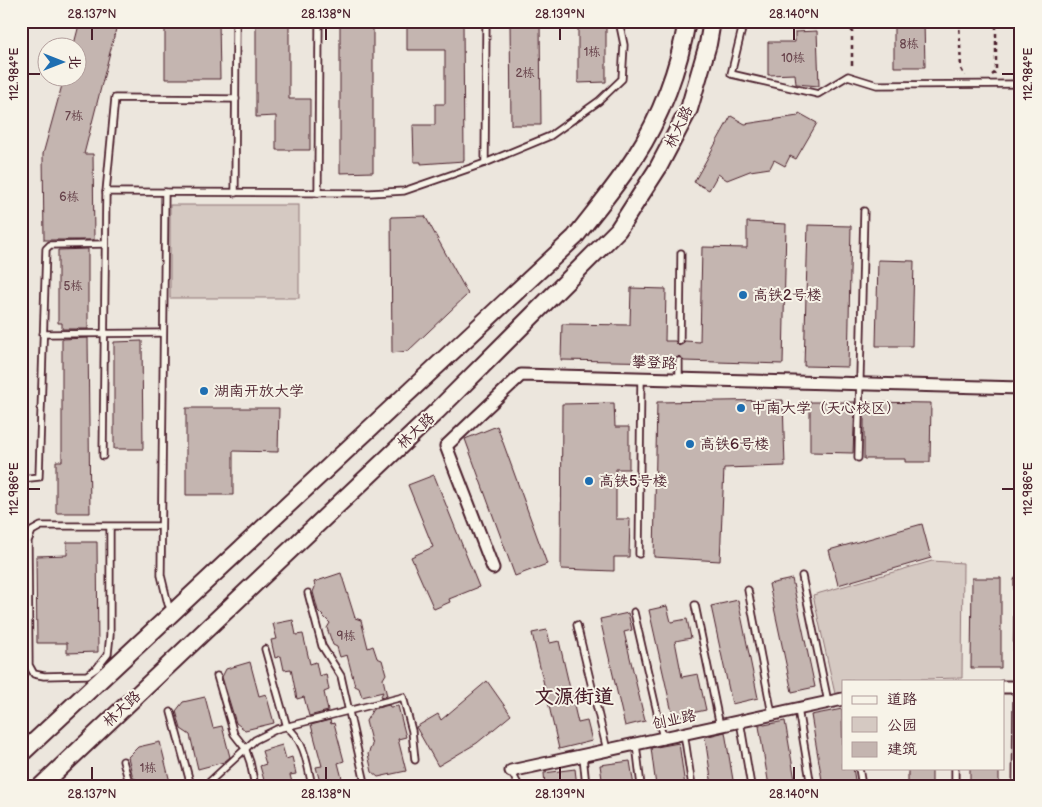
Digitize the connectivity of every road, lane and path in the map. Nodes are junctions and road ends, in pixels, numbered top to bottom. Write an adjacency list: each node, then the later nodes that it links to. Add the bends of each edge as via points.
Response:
1 (236, 21): 15 (lane)
2 (319, 21): 20 (lane)
3 (486, 21): 16 (lane)
4 (619, 21): 16 (lane, via 624,45 622,78 599,101 550,136)
5 (687, 21): 46 (main road, via 684,41 663,103 635,157 575,237)
6 (712, 21): 74 (main road, 林大路, via 689,109 658,168 618,230 437,411)
7 (744, 21): 13 (lane, via 731,74 818,94 848,76)
8 (852, 21): 13 (path)
9 (959, 21): 12 (path, via 961,69 965,76)
10 (996, 21): 11 (path, via 996,72)
11 (989, 76)
12 (972, 77)
13 (852, 78): 14 (lane, via 877,85)
14 (1021, 84)
15 (236, 99): 17 (lane, via 115,98); 19 (lane)
16 (485, 163): 20 (lane, via 404,191)
17 (106, 192): 18 (lane); 22 (lane)
18 (164, 192): 19 (lane); 24 (lane)
19 (235, 193): 20 (lane)
20 (318, 193)
21 (864, 211): 31 (lane)
22 (105, 244): 25 (lane, via 50,245 46,249); 26 (lane)
23 (681, 253): 27 (lane)
24 (163, 333): 26 (lane); 37 (lane)
25 (43, 334): 26 (lane); 35 (lane, via 39,477)
26 (104, 334): 33 (lane)
27 (680, 341)
28 (679, 361): 30 (lane)
29 (641, 378): 30 (street, 攀登路); 38 (lane); 39 (street, 攀登路, via 521,375 446,446)
30 (679, 379): 31 (street, 攀登路)
31 (860, 384): 32 (street, 攀登路); 34 (lane)
32 (1021, 388)
33 (104, 456)
34 (858, 458)
35 (21, 479)
36 (110, 526): 36 (lane, via 41,526 32,531 28,541 29,665 34,674 87,675 108,654); 37 (lane)
37 (161, 526): 46 (lane, via 161,575)
38 (639, 554)
39 (493, 568)
40 (802, 576): 53 (lane)
41 (1018, 581): 51 (lane)
42 (748, 590): 57 (lane)
43 (308, 593): 55 (lane, via 322,646 341,676)
44 (694, 605): 59 (lane)
45 (634, 612): 62 (lane)
46 (173, 613): 66 (main road)
47 (577, 625): 65 (lane)
48 (265, 648): 60 (lane)
49 (217, 676): 64 (lane, via 234,734)
50 (1004, 686): 51 (street)
51 (1018, 687): 88 (lane)
52 (842, 699): 53 (street, 创业路)
53 (828, 702): 54 (street, 创业路)
54 (798, 709): 57 (street, 创业路); 85 (lane)
55 (350, 711): 60 (lane); 68 (lane, via 403,697); 73 (lane)
56 (171, 712): 76 (lane)
57 (772, 714): 58 (street, 创业路)
58 (740, 721): 59 (street, 创业路); 84 (lane)
59 (720, 726): 61 (street, 创业路)
60 (287, 727): 64 (lane, via 255,740); 79 (lane, via 301,742)
61 (684, 733): 62 (street, 创业路); 83 (lane)
62 (663, 738): 63 (street, 创业路)
63 (636, 744): 65 (street, 创业路); 82 (lane)
64 (245, 748): 77 (lane); 78 (lane)
65 (606, 750): 67 (street, 创业路)
66 (21, 754)
67 (583, 755): 72 (street, 创业路); 81 (lane)
68 (415, 760)
69 (123, 761): 75 (lane)
70 (859, 770): 86 (lane)
71 (955, 770): 87 (lane)
72 (511, 771): 80 (lane)
73 (365, 783)
74 (41, 786)
75 (130, 786)
76 (193, 786)
77 (205, 786)
78 (255, 786)
79 (312, 786)
80 (519, 786)
81 (586, 786)
82 (641, 786)
83 (692, 786)
84 (751, 786)
85 (811, 786)
86 (862, 786)
87 (955, 786)
88 (1016, 786)

